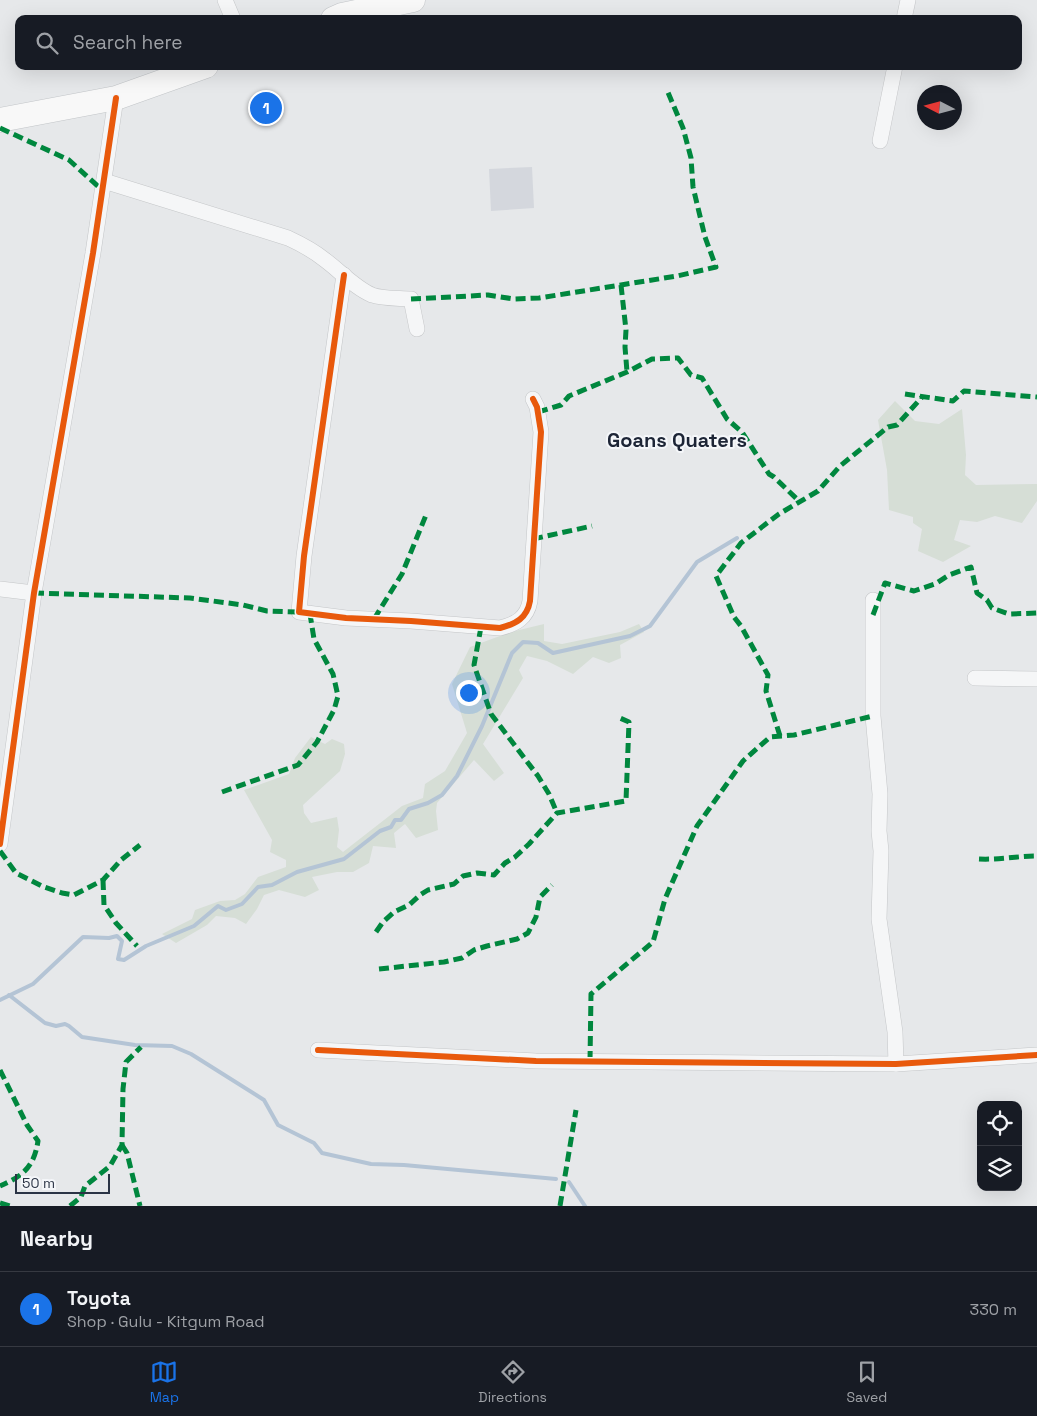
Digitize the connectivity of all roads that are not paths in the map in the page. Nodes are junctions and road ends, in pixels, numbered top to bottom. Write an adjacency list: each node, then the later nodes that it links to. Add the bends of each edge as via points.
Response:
1 (225, 0): 4 (street)
2 (413, 0): 5 (main road)
3 (908, 0): 6 (street)
4 (231, 15)
5 (342, 15)
6 (905, 15)
7 (195, 70): 9 (main road)
8 (894, 70): 11 (street)
9 (116, 98): 10 (main road); 12 (street)
10 (0, 120)
11 (880, 141)
12 (104, 181): 13 (street, via 288,238 323,258); 17 (street)
13 (344, 275): 14 (street, via 372,295 411,299); 15 (street, via 299,612 500,628 523,618 530,601 541,432)
14 (417, 329)
15 (533, 399)
16 (0, 589): 17 (street)
17 (34, 594): 21 (street)
18 (873, 600): 25 (street, via 873,716 881,851 878,919 895,1032)
19 (975, 678): 20 (street)
20 (1037, 679)
21 (4, 782): 22 (street)
22 (0, 844)
23 (318, 1050): 25 (street, via 536,1061)
24 (1037, 1056): 25 (street)
25 (896, 1064)

